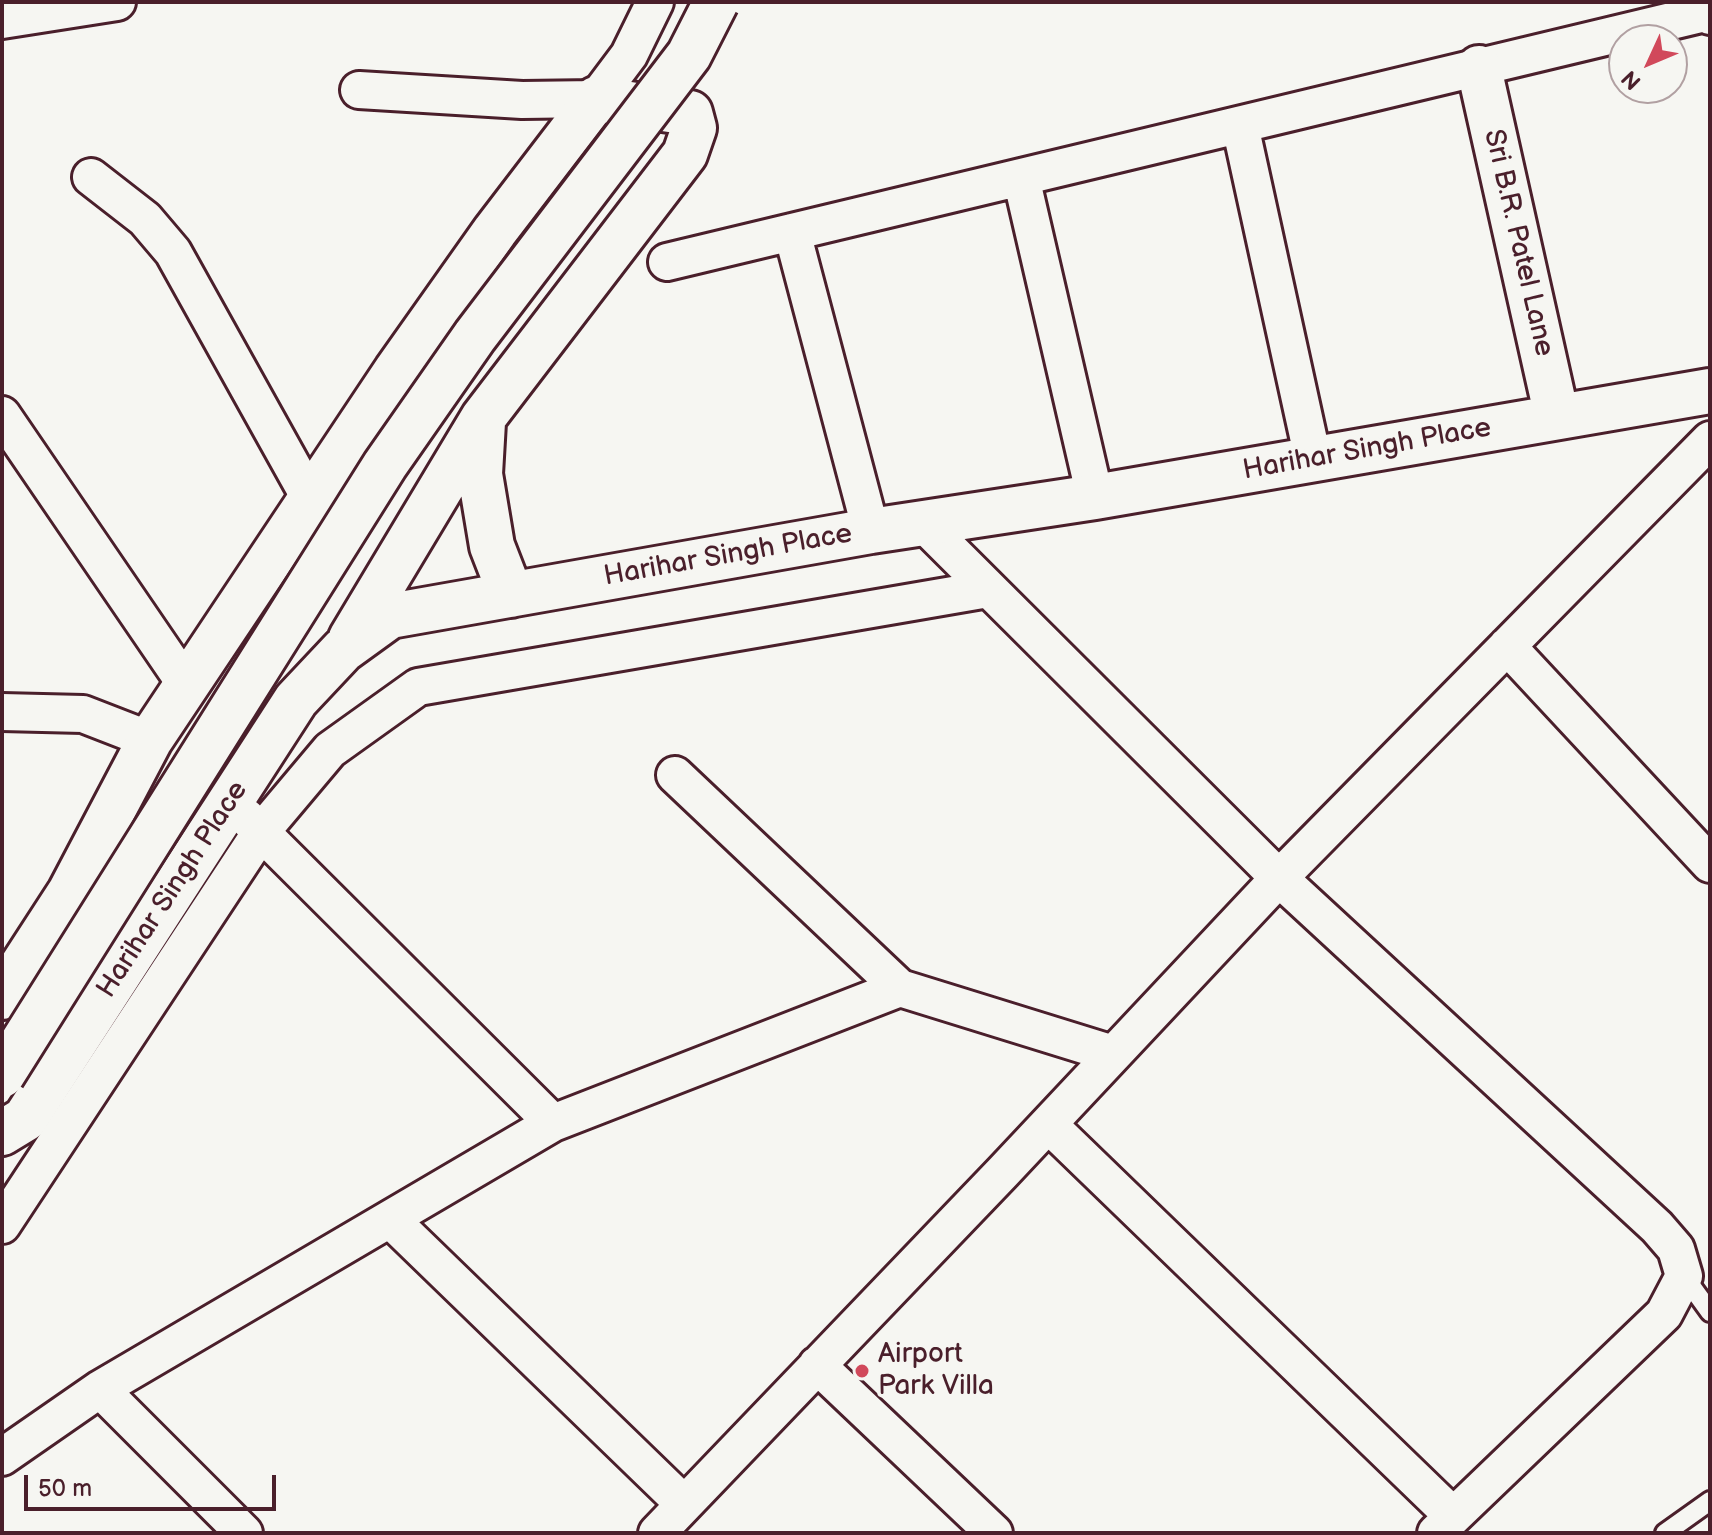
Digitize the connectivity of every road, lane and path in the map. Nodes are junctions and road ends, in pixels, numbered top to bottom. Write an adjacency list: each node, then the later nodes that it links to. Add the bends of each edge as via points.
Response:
1 (117, 2): 5 (street)
2 (655, 2): 8 (street, via 629,55)
3 (716, 2): 39 (street, bridge, via 689,55 475,336 385,465)
4 (1710, 16): 6 (street, via 1709,12)
5 (2, 20)
6 (1479, 68): 9 (street); 16 (street, Sri B.R. Patel Lane)
7 (359, 90): 8 (street)
8 (596, 99): 17 (street, via 690,113 694,128 685,154); 21 (street, via 468,269)
9 (1240, 125): 11 (street); 19 (street)
10 (91, 177): 21 (street, via 145,219 173,252)
11 (1021, 177): 12 (street); 20 (street)
12 (792, 232): 13 (street); 23 (street)
13 (667, 262)
14 (1710, 391): 16 (street, Harihar Singh Place)
15 (2, 415): 28 (street)
16 (1557, 417): 19 (street, Harihar Singh Place)
17 (483, 418): 25 (street, via 480,474 492,546); 27 (street)
18 (1710, 440): 26 (street)
19 (1313, 459): 20 (street, Harihar Singh Place)
20 (1095, 497): 22 (street, Harihar Singh Place)
21 (311, 500): 28 (street)
22 (923, 523): 23 (street, Harihar Singh Place); 24 (street)
23 (871, 531): 25 (street, Harihar Singh Place)
24 (988, 589): 33 (street, via 418,687 330,750); 35 (street)
25 (511, 595): 27 (street, Harihar Singh Place, via 390,616)
26 (1507, 646): 34 (street); 35 (street)
27 (343, 650): 32 (street, Harihar Singh Place, via 296,700)
28 (187, 686): 30 (street)
29 (2, 712): 30 (street, via 83,714)
30 (150, 740): 37 (street, via 70,892)
31 (675, 775): 36 (street)
32 (230, 801): 33 (street); 42 (street, Harihar Singh Place, via 25,1119)
33 (261, 832): 40 (street); 44 (street)
34 (1710, 864)
35 (1279, 878): 38 (street); 45 (street, via 1657,1227 1676,1249)
36 (900, 988): 38 (street); 40 (street)
37 (2, 997)
38 (1113, 1054): 41 (street)
39 (2, 1075)
40 (553, 1123): 43 (street)
41 (1048, 1124): 47 (street); 52 (street)
42 (2, 1133)
43 (391, 1220): 48 (street); 51 (street)
44 (2, 1225)
45 (1684, 1276): 46 (lane); 52 (street, via 1664,1314)
46 (1710, 1312)
47 (817, 1365): 51 (street); 55 (street)
48 (100, 1389): 49 (street); 53 (street)
49 (2, 1457)
50 (1710, 1501): 56 (lane)
51 (684, 1504): 54 (street)
52 (1451, 1525)
53 (244, 1533)
54 (657, 1533)
55 (994, 1533)
56 (1665, 1533)

